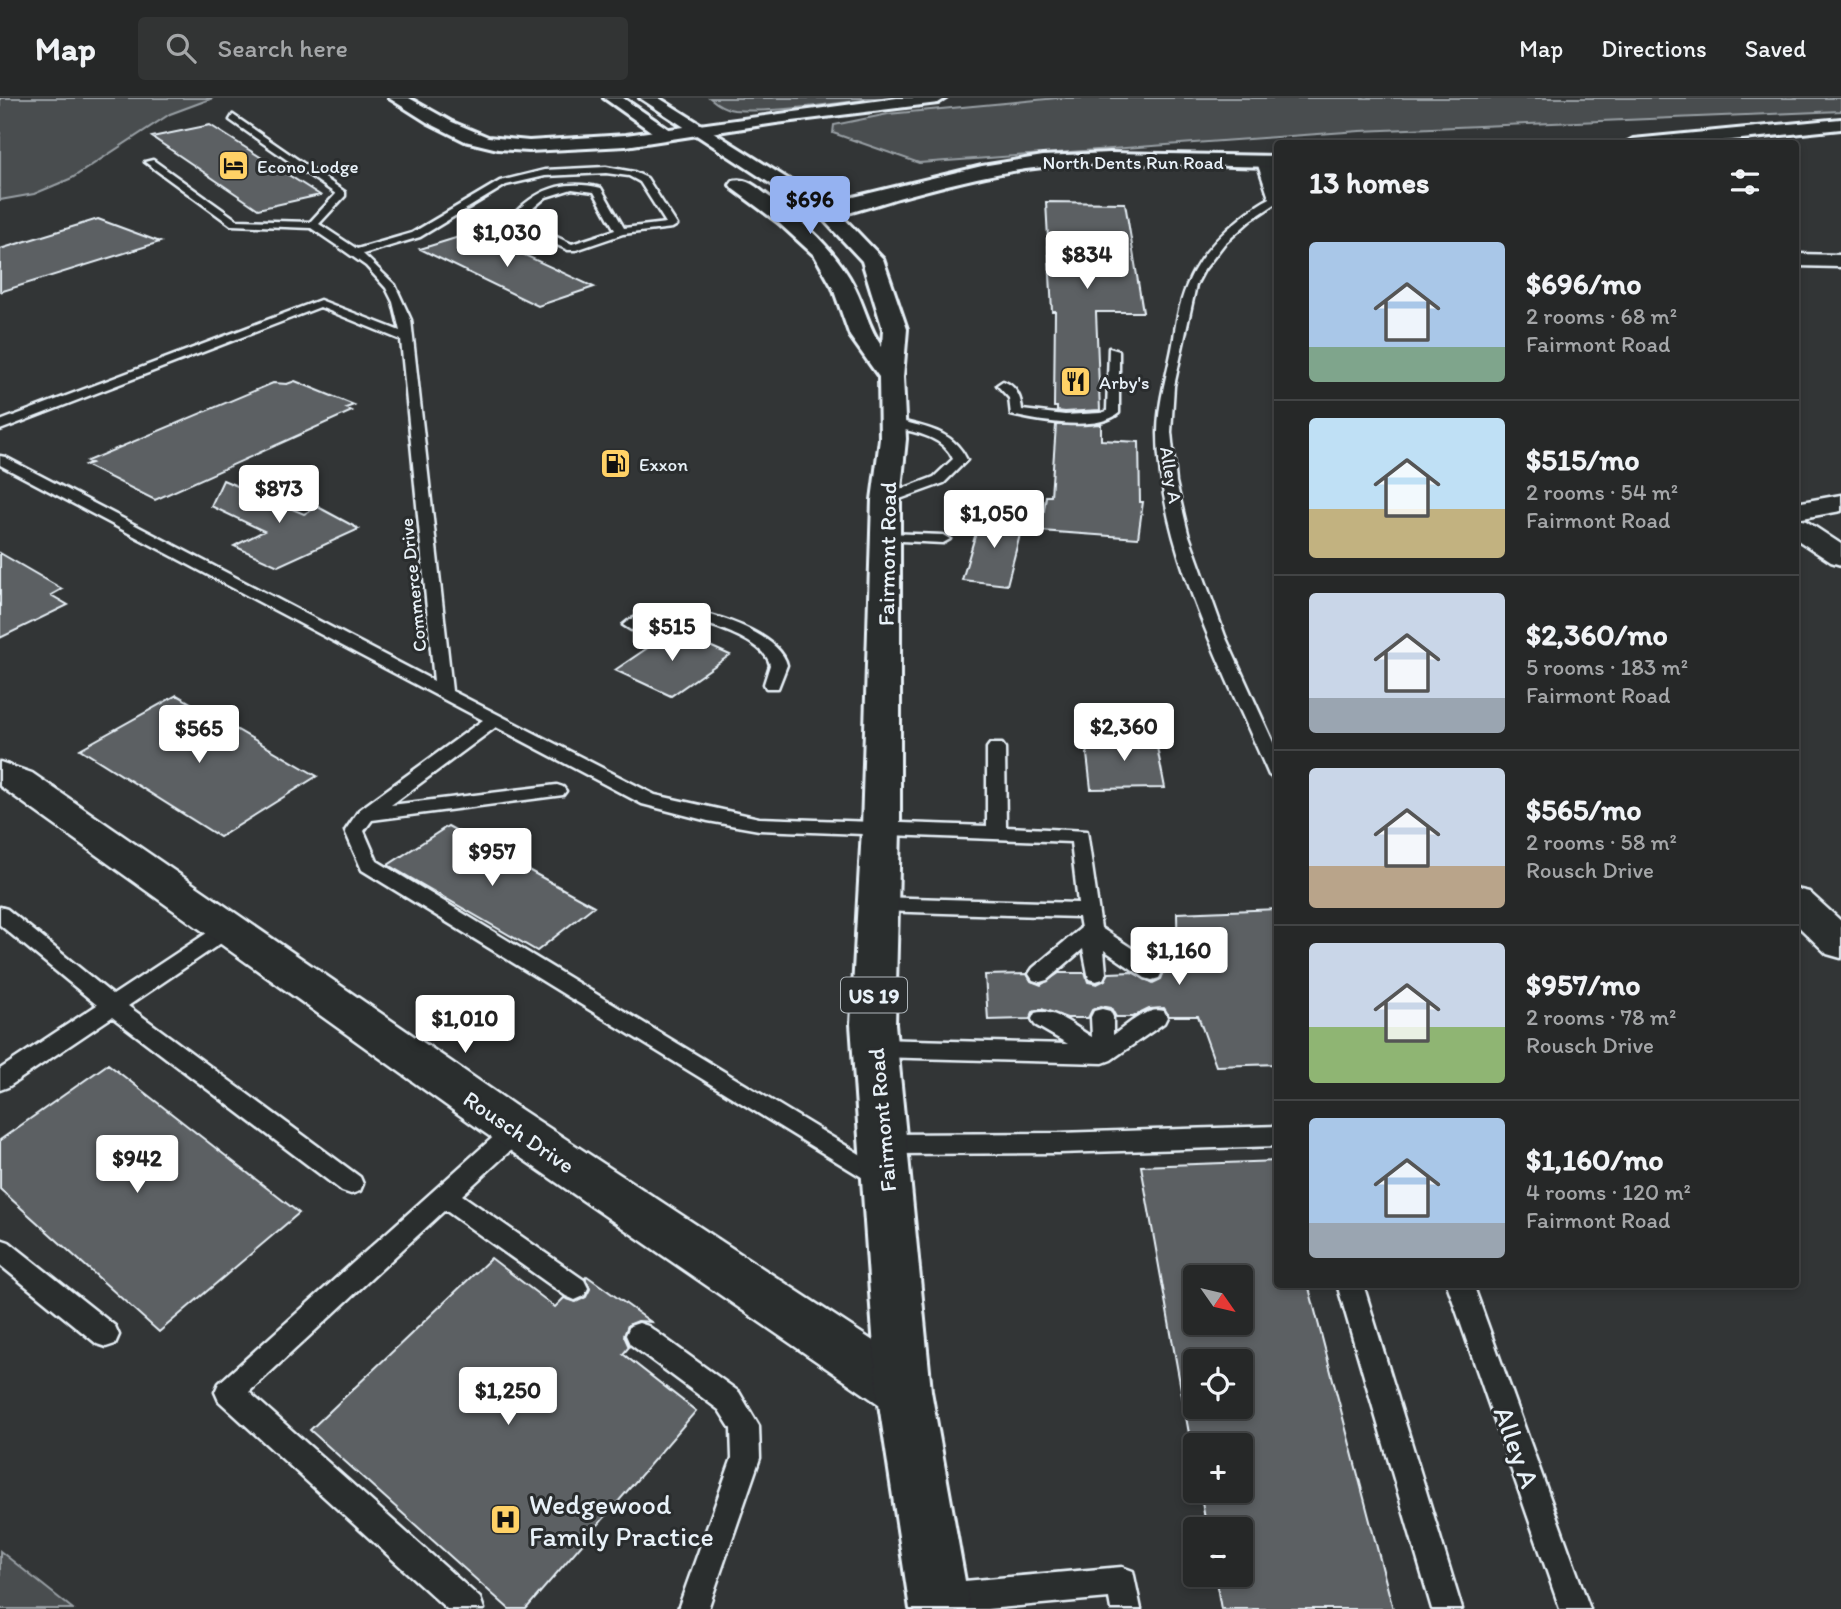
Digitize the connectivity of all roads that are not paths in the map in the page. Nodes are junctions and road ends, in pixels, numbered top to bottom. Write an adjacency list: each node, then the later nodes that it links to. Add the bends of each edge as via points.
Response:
1 (397, 98): 8 (main road, via 470,136 496,144 558,145)
2 (612, 98): 8 (main road)
3 (648, 98): 7 (main road, Fairmont Road / US 19)
4 (938, 98): 7 (main road)
5 (233, 118): 17 (lane, via 342,194)
6 (1841, 124): 9 (main road)
7 (697, 130): 8 (main road); 15 (main road, Fairmont Road / US 19)
8 (668, 135): 10 (main road)
9 (1673, 140)
10 (690, 150)
11 (150, 162): 17 (lane, via 235,223)
12 (1272, 162): 15 (main road, North Dents Run Road, via 1048,161 965,175)
13 (723, 173): 16 (main road)
14 (1274, 192): 40 (lane, Alley A, via 1207,256 1185,300 1165,424 1174,502 1208,618)
15 (827, 212): 16 (main road, North Dents Run Road); 24 (main road, Fairmont Road / US 19, via 872,259 895,330)
16 (786, 219): 24 (main road, via 823,253 844,288 862,336)
17 (313, 225): 19 (lane, Commerce Drive)
18 (621, 231): 18 (lane, via 598,190 589,187 544,192 515,218 516,223 572,248); 19 (lane, via 672,225 644,180 606,170 544,173 503,183 416,235)
19 (355, 253): 22 (lane, Commerce Drive, via 399,296)
20 (1799, 260): 21 (street)
21 (1841, 261)
22 (407, 338): 27 (lane, via 320,303); 37 (lane, Commerce Drive)
23 (1113, 351): 25 (lane, via 1113,413 1101,418 1016,412 1015,397)
24 (891, 377): 26 (main road, Fairmont Road / US 19)
25 (1003, 385)
26 (892, 423): 31 (main road, Fairmont Road / US 19); 31 (lane, via 948,440 957,448 960,460 952,471)
27 (0, 426)
28 (1, 461): 37 (lane)
29 (1841, 503): 30 (street)
30 (1799, 510)
31 (886, 519): 33 (lane); 44 (main road, Fairmont Road / US 19)
32 (1799, 529): 34 (street)
33 (943, 539)
34 (1841, 556)
35 (631, 625): 36 (lane, via 676,614 725,626 776,657 779,668)
36 (772, 684)
37 (444, 693): 38 (lane)
38 (495, 720): 43 (lane); 44 (lane, via 649,800 759,824)
39 (996, 748): 45 (lane)
40 (1274, 766)
41 (0, 773): 50 (street, Rousch Drive, via 20,781)
42 (557, 791): 43 (lane)
43 (366, 814): 65 (lane, via 354,831 369,865 619,1017)
44 (881, 830): 45 (lane); 46 (main road, Fairmont Road / US 19)
45 (997, 834): 48 (lane, via 1080,836)
46 (878, 904): 48 (lane); 60 (main road, Fairmont Road / US 19)
47 (1799, 905): 52 (street)
48 (1088, 910): 51 (lane)
49 (0, 914): 56 (lane)
50 (229, 928): 56 (lane); 63 (street, Rousch Drive)
51 (1090, 931): 53 (lane); 54 (lane); 55 (lane)
52 (1841, 944)
53 (1152, 972)
54 (1096, 973)
55 (1040, 974)
56 (113, 1006): 62 (lane); 66 (lane)
57 (1102, 1017): 61 (lane)
58 (1156, 1017): 61 (lane)
59 (1044, 1019): 61 (lane)
60 (876, 1048): 61 (lane); 65 (main road, Fairmont Road / US 19)
61 (1104, 1054)
62 (0, 1081)
63 (517, 1130): 67 (lane); 74 (street, Rousch Drive)
64 (1274, 1136): 65 (lane, via 1059,1143)
65 (885, 1163): 74 (main road, Fairmont Road / US 19)
66 (351, 1184)
67 (444, 1196): 69 (lane); 78 (lane, via 229,1392)
68 (0, 1250): 72 (lane)
69 (575, 1288)
70 (1351, 1288): 77 (lane)
71 (1461, 1288): 80 (lane, Alley A)
72 (106, 1335)
73 (639, 1335): 79 (lane, via 729,1401 745,1426 746,1458)
74 (904, 1391): 76 (main road, Fairmont Road / US 19)
75 (1124, 1596): 76 (lane)
76 (939, 1603)
77 (1449, 1605)
78 (469, 1609)
79 (693, 1609)
80 (1575, 1609)

